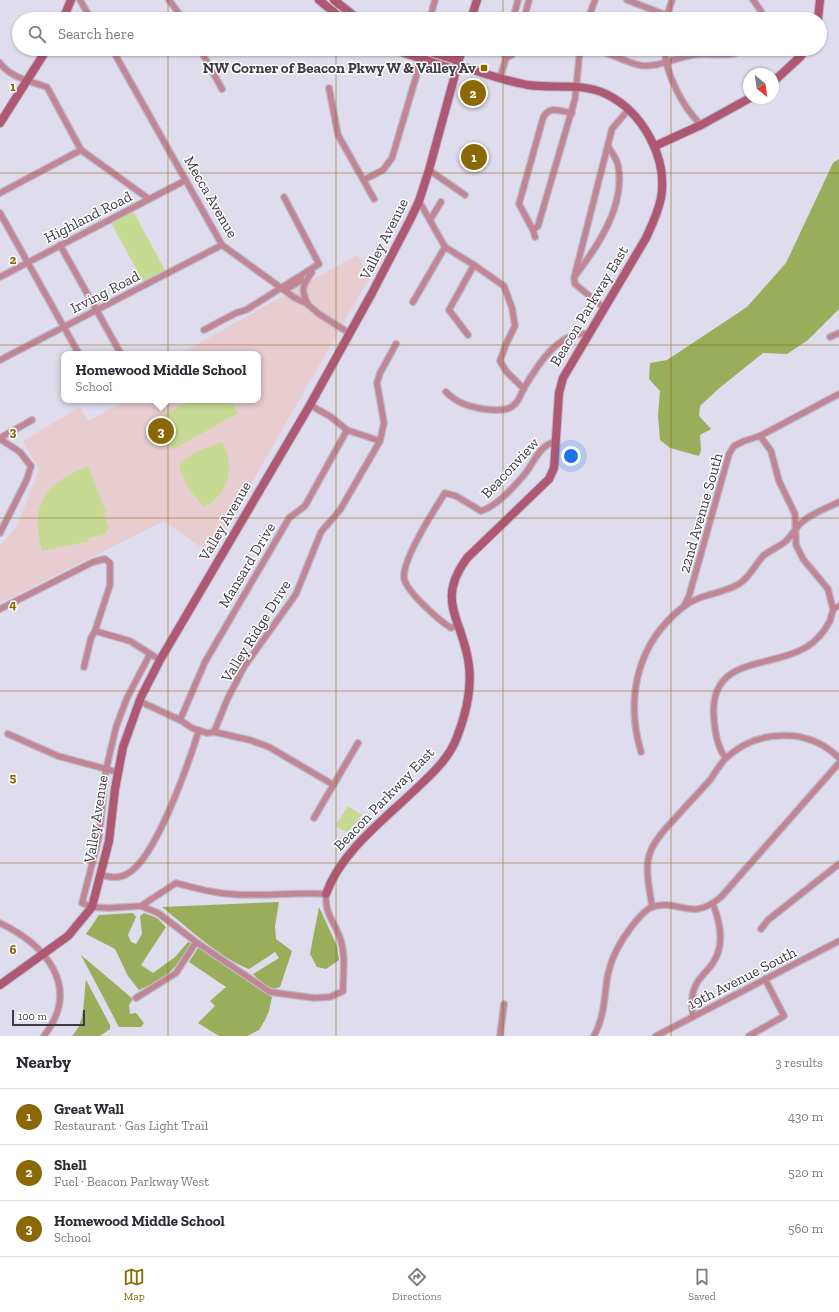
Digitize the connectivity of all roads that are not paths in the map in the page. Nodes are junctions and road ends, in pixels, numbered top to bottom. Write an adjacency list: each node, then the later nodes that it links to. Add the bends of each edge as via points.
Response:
1 (71, 0): 15 (main road)
2 (80, 0): 16 (street)
3 (170, 0): 17 (street)
4 (318, 0): 18 (main road)
5 (334, 0): 19 (main road)
6 (436, 0): 20 (street)
7 (477, 0): 21 (main road)
8 (518, 0): 22 (street)
9 (529, 0): 23 (street)
10 (595, 0): 24 (street)
11 (627, 0): 25 (street)
12 (672, 0): 26 (street)
13 (753, 0): 27 (street)
14 (820, 0): 28 (main road)
15 (66, 12)
16 (87, 12)
17 (178, 12)
18 (333, 12)
19 (349, 12)
20 (432, 12)
21 (473, 12)
22 (515, 12)
23 (526, 12)
24 (591, 12)
25 (655, 12)
26 (668, 12)
27 (761, 12)
28 (819, 12)
29 (43, 56): 49 (main road)
30 (116, 56): 62 (street, Mecca Avenue)
31 (204, 56): 52 (street)
32 (411, 56): 43 (main road)
33 (420, 56): 43 (street)
34 (437, 56): 46 (main road)
35 (460, 56): 46 (main road, Valley Avenue)
36 (509, 56): 42 (street)
37 (579, 56): 50 (street)
38 (618, 56): 44 (street, via 640,65)
39 (665, 56): 44 (street)
40 (689, 56): 44 (street)
41 (801, 56): 47 (main road)
42 (506, 58): 48 (street)
43 (419, 59): 46 (main road); 63 (street, via 392,158 383,170)
44 (665, 62): 57 (street, via 675,87)
45 (0, 63): 49 (street, via 3,68)
46 (457, 65): 48 (main road, Beacon Parkway East); 61 (main road, Valley Avenue)
47 (779, 76)
48 (500, 78): 50 (main road, Beacon Parkway East, via 529,85)
49 (28, 81): 56 (main road); 60 (street, via 47,87)
50 (576, 85): 54 (main road, Beacon Parkway East, via 606,94); 55 (street)
51 (329, 88): 63 (street, via 338,135)
52 (222, 89)
53 (743, 102): 57 (main road)
54 (628, 110): 58 (street, via 612,129); 59 (main road, Beacon Parkway East, via 644,127)
55 (572, 113): 73 (street, via 538,226); 73 (street, via 551,109 546,111 543,118 519,204)
56 (0, 123)
57 (701, 125): 59 (main road)
58 (608, 146): 82 (street); 82 (street, via 618,163 618,194 610,222)
59 (655, 146): 86 (main road, Beacon Parkway East, via 662,178 658,214)
60 (81, 150): 64 (street); 67 (street)
61 (430, 170): 65 (street); 69 (main road, Valley Avenue)
62 (186, 180): 67 (street, Highland Road); 76 (street, Mecca Avenue)
63 (364, 180): 68 (street)
64 (0, 193)
65 (465, 195)
66 (284, 197): 80 (street, via 319,262 318,267)
67 (149, 199): 75 (street, Highland Road)
68 (374, 199)
69 (419, 201): 72 (street); 91 (main road, Valley Avenue)
70 (441, 202): 72 (street)
71 (0, 213): 78 (street)
72 (430, 220): 77 (street)
73 (533, 230): 74 (street)
74 (535, 237)
75 (60, 245): 78 (street, Highland Road); 87 (street)
76 (222, 246): 83 (street, Mecca Avenue); 87 (street, Irving Road)
77 (445, 248): 79 (street); 84 (street)
78 (27, 262): 81 (street, Highland Road); 88 (street)
79 (474, 265): 93 (street, via 449,310); 99 (street, via 504,286 515,326 500,361)
80 (311, 272): 83 (street, via 287,289); 85 (street, via 303,288)
81 (0, 276)
82 (574, 278): 86 (street, via 575,284)
83 (282, 288): 85 (street, Mecca Avenue); 89 (street, via 246,310)
84 (413, 302)
85 (310, 306): 91 (street, Mecca Avenue)
86 (604, 308): 92 (main road, Beacon Parkway East)
87 (96, 310): 88 (street, Irving Road); 97 (street)
88 (64, 327): 96 (street); 98 (street, Irving Road)
89 (204, 330)
90 (839, 332): 94 (street)
91 (349, 333): 102 (main road, Valley Avenue)
92 (588, 334): 99 (street, via 576,335 558,343); 108 (main road, Beacon Parkway East, via 562,378)
93 (468, 336)
94 (830, 337)
95 (396, 344): 107 (street, Valley Ridge Drive, via 377,383 384,423)
96 (78, 351)
97 (119, 351)
98 (0, 360)
99 (524, 389): 100 (street, via 519,400 509,408 496,411 465,406)
100 (446, 392)
101 (839, 394): 105 (street, 22nd Avenue South)
102 (310, 405): 104 (street); 118 (main road, Valley Avenue)
103 (32, 420): 106 (street)
104 (347, 430): 107 (street); 121 (street, Mansard Drive, via 305,506 289,518 222,631 205,662)
105 (760, 436): 110 (street, via 771,451 779,481 796,519); 112 (street, 22nd Avenue South, via 734,446 729,454 689,596)
106 (0, 438): 111 (street, via 20,452 30,466 27,479)
107 (380, 441): 123 (street, Valley Ridge Drive, via 340,510 322,532 296,594 244,667)
108 (555, 442): 115 (main road, Beacon Parkway East, via 554,468 549,479 467,558 459,570 451,597 452,611); 115 (street, Beaconview, via 540,450 524,476 491,508 482,512 456,496 445,493 405,564 404,579 410,590 441,621 451,628)
109 (839, 502): 110 (street, via 809,517)
110 (796, 529): 112 (street, via 763,557 739,584); 113 (street, via 796,545 801,555 828,589)
111 (0, 532)
112 (683, 607): 126 (street, via 658,633 638,672 633,713 636,736)
113 (836, 608): 127 (street, via 825,628 810,645 795,654 740,667 720,684 714,696 713,710 716,736 721,753)
114 (0, 609): 116 (street, via 93,562 105,559 110,563 110,585)
115 (458, 625): 136 (main road, Beacon Parkway East, via 464,640 470,682 466,710 456,740 430,776 350,852 331,878)
116 (95, 631): 117 (street, via 130,641); 119 (street)
117 (150, 654): 118 (street); 130 (street, via 127,698 116,727)
118 (160, 660): 120 (main road, Valley Avenue)
119 (84, 668)
120 (139, 701): 121 (street); 131 (main road, Valley Avenue)
121 (180, 720): 122 (street)
122 (199, 730): 123 (street); 135 (street, via 172,804 143,857 131,872 122,876 114,878)
123 (214, 732): 132 (street, via 250,740 269,748)
124 (8, 734): 130 (street, via 58,756)
125 (358, 743): 132 (street)
126 (642, 752)
127 (726, 758): 128 (street, via 749,743 768,736 784,735 803,737 821,744); 140 (street, via 650,851 648,868)
128 (839, 758)
129 (839, 763): 137 (street)
130 (106, 770): 131 (street); 138 (street, via 99,837 82,903)
131 (117, 772): 135 (main road, Valley Avenue, via 109,841)
132 (332, 784): 133 (street)
133 (314, 818)
134 (839, 864): 142 (street, via 768,920)
135 (100, 875): 138 (main road, Valley Avenue)
136 (326, 894): 139 (street, via 230,894 176,883); 144 (street, via 325,907 344,952 343,991 330,997 314,998 270,992)
137 (713, 904): 140 (street, via 702,909 689,910 668,905); 150 (street, via 719,921 719,951 714,962 694,987 691,1001)
138 (92, 906): 139 (street); 145 (main road, Valley Avenue, via 68,936)
139 (142, 906): 144 (street, via 158,913)
140 (652, 907): 153 (street, via 635,922 617,949 609,973 604,1012)
141 (0, 922): 145 (street, via 29,939)
142 (761, 929)
143 (839, 941): 146 (street, 19th Avenue South)
144 (196, 942): 148 (street, via 176,973)
145 (44, 953): 147 (main road, Valley Avenue); 151 (street, via 54,969 60,990 59,1008 53,1024)
146 (765, 979): 150 (street, 19th Avenue South); 155 (street, via 784,1016)
147 (0, 984)
148 (136, 998)
149 (504, 1004): 152 (street)
150 (693, 1017): 154 (street, 19th Avenue South)
151 (44, 1036)
152 (500, 1036)
153 (594, 1036)
154 (656, 1036)
155 (749, 1036)

